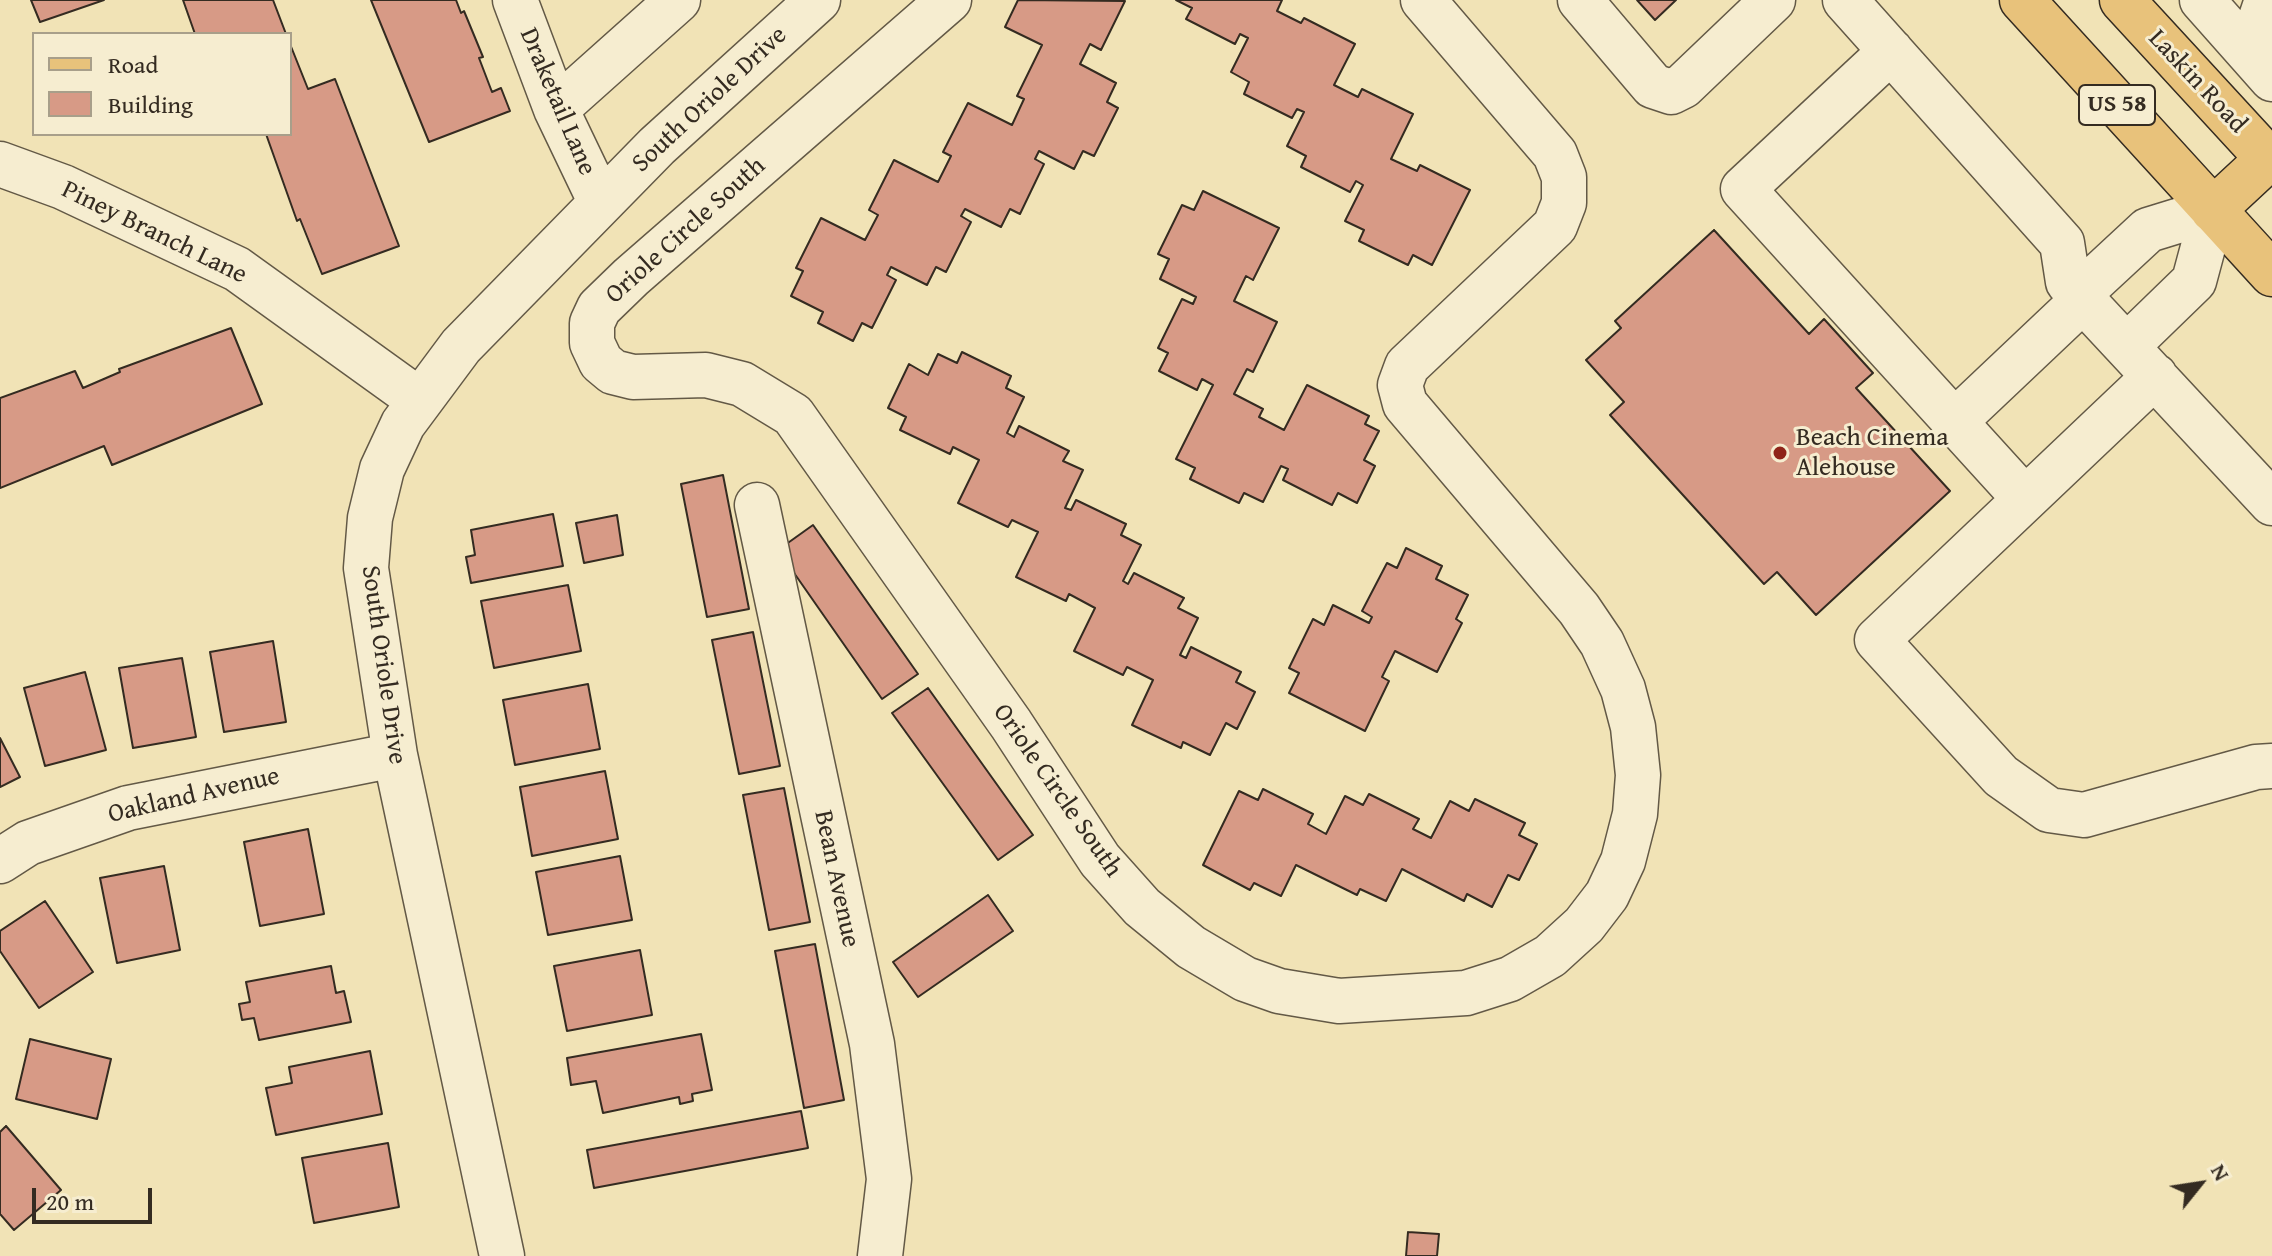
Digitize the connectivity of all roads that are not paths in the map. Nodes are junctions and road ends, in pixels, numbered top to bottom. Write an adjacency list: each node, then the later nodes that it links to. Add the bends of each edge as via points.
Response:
1 (515, 0): 15 (street, Draketail Lane)
2 (678, 0): 15 (street)
3 (818, 0): 18 (street, South Oriole Drive)
4 (949, 0): 5 (street, Oriole Circle South, via 631,277 599,308 592,343 613,372 633,377 706,375 742,384 793,415 1100,860 1142,907 1191,947 1245,979 1339,1001 1466,993 1510,979 1550,956 1607,895 1623,861 1635,814 1633,727 1602,643 1405,404 1400,385 1407,366 1555,226 1564,203 1564,177 1555,154)
5 (1423, 0)
6 (1580, 0): 7 (street, via 1653,86 1671,92)
7 (1773, 0)
8 (1845, 0): 13 (street)
9 (2022, 0): 19 (main road, US 58)
10 (2122, 0): 16 (main road, Laskin Road / US 58)
11 (2202, 0): 14 (street)
12 (2267, 0): 14 (street)
13 (1891, 51): 21 (street, via 2062,243 2068,282); 24 (street, via 1743,189)
14 (2260, 66)
15 (556, 109): 18 (street, Draketail Lane)
16 (2271, 159): 19 (main road)
17 (0, 164): 23 (street, Piney Branch Lane, via 63,187 237,269)
18 (601, 203): 23 (street, South Oriole Drive, via 461,346)
19 (2213, 210): 20 (main road, US 58); 21 (street, via 2148,230); 22 (street, via 2194,281)
20 (2272, 274)
21 (2081, 297): 22 (street); 24 (street)
22 (2141, 361): 25 (street); 26 (street)
23 (419, 400): 28 (street, South Oriole Drive, via 382,469 370,518 366,568)
24 (1953, 423): 25 (street)
25 (2025, 499): 29 (street, via 1877,640 2001,776 2049,810 2084,815)
26 (2272, 503)
27 (757, 505): 32 (street, Bean Avenue, via 872,1044 889,1179)
28 (395, 755): 30 (street, Oakland Avenue, via 128,808 28,843); 31 (street, South Oriole Drive)
29 (2272, 766)
30 (0, 861)
31 (502, 1256)
32 (880, 1256)

